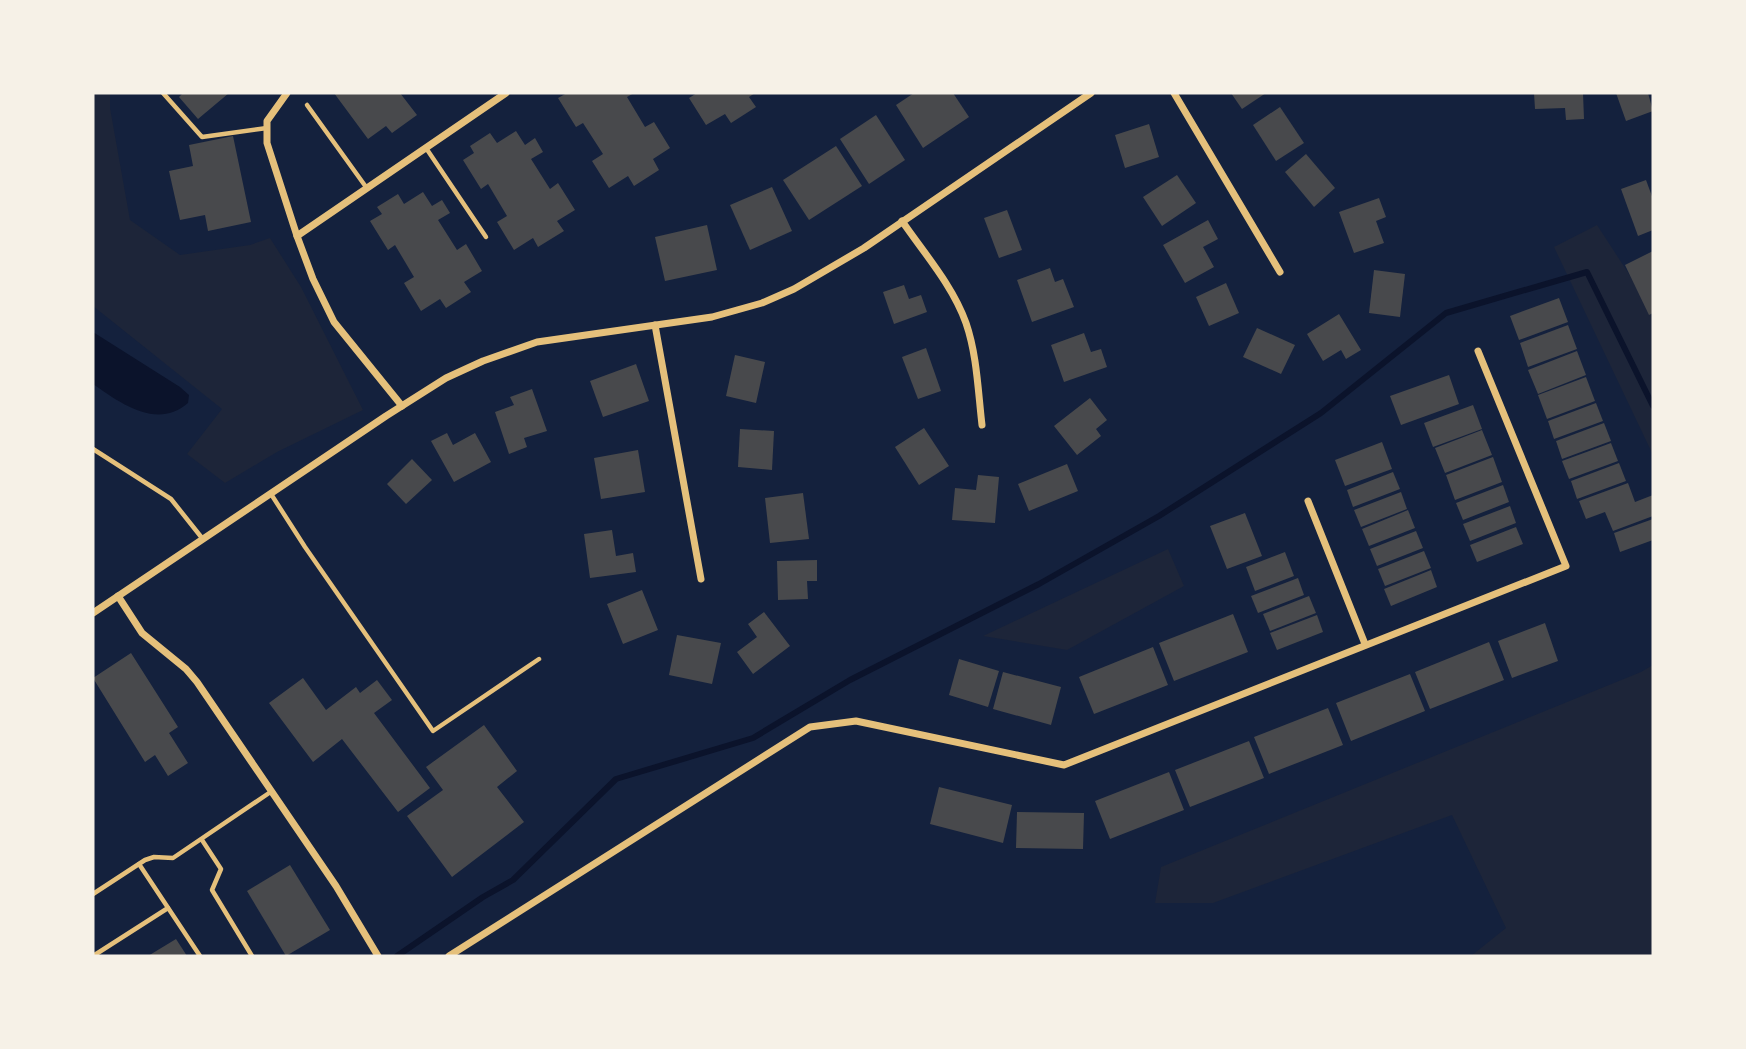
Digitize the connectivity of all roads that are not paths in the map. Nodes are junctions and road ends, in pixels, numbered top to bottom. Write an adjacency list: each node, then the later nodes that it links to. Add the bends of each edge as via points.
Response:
1 (163, 93): 7 (lane, via 202,137)
2 (287, 93): 7 (street)
3 (506, 93): 8 (street)
4 (1091, 93): 10 (street)
5 (1174, 93): 13 (street)
6 (307, 106): 9 (lane)
7 (267, 128): 11 (street)
8 (425, 147): 9 (street); 12 (lane)
9 (366, 187): 11 (street)
10 (902, 221): 14 (street, via 830,270 762,303 712,317); 17 (street, via 965,320)
11 (297, 236): 16 (street, via 334,322)
12 (486, 237)
13 (1280, 272)
14 (655, 325): 16 (street, via 515,349 446,378); 22 (street)
15 (1478, 351): 25 (street, via 1566,566)
16 (402, 406): 19 (street)
17 (982, 425)
18 (93, 449): 21 (lane, via 171,499)
19 (271, 493): 21 (street); 26 (lane, via 432,731)
20 (1308, 500): 25 (street)
21 (202, 538): 23 (street)
22 (701, 579)
23 (118, 596): 24 (street); 27 (street, via 142,633 197,682)
24 (93, 613)
25 (1365, 644): 36 (street, via 1064,765 856,721 810,727)
26 (539, 659)
27 (272, 791): 28 (lane); 35 (street)
28 (202, 840): 29 (lane, via 173,858 154,857); 34 (lane, via 221,870 212,890)
29 (139, 864): 30 (lane); 31 (lane)
30 (93, 894)
31 (168, 908): 32 (lane); 33 (lane)
32 (93, 956)
33 (200, 956)
34 (252, 956)
35 (379, 956)
36 (449, 956)

